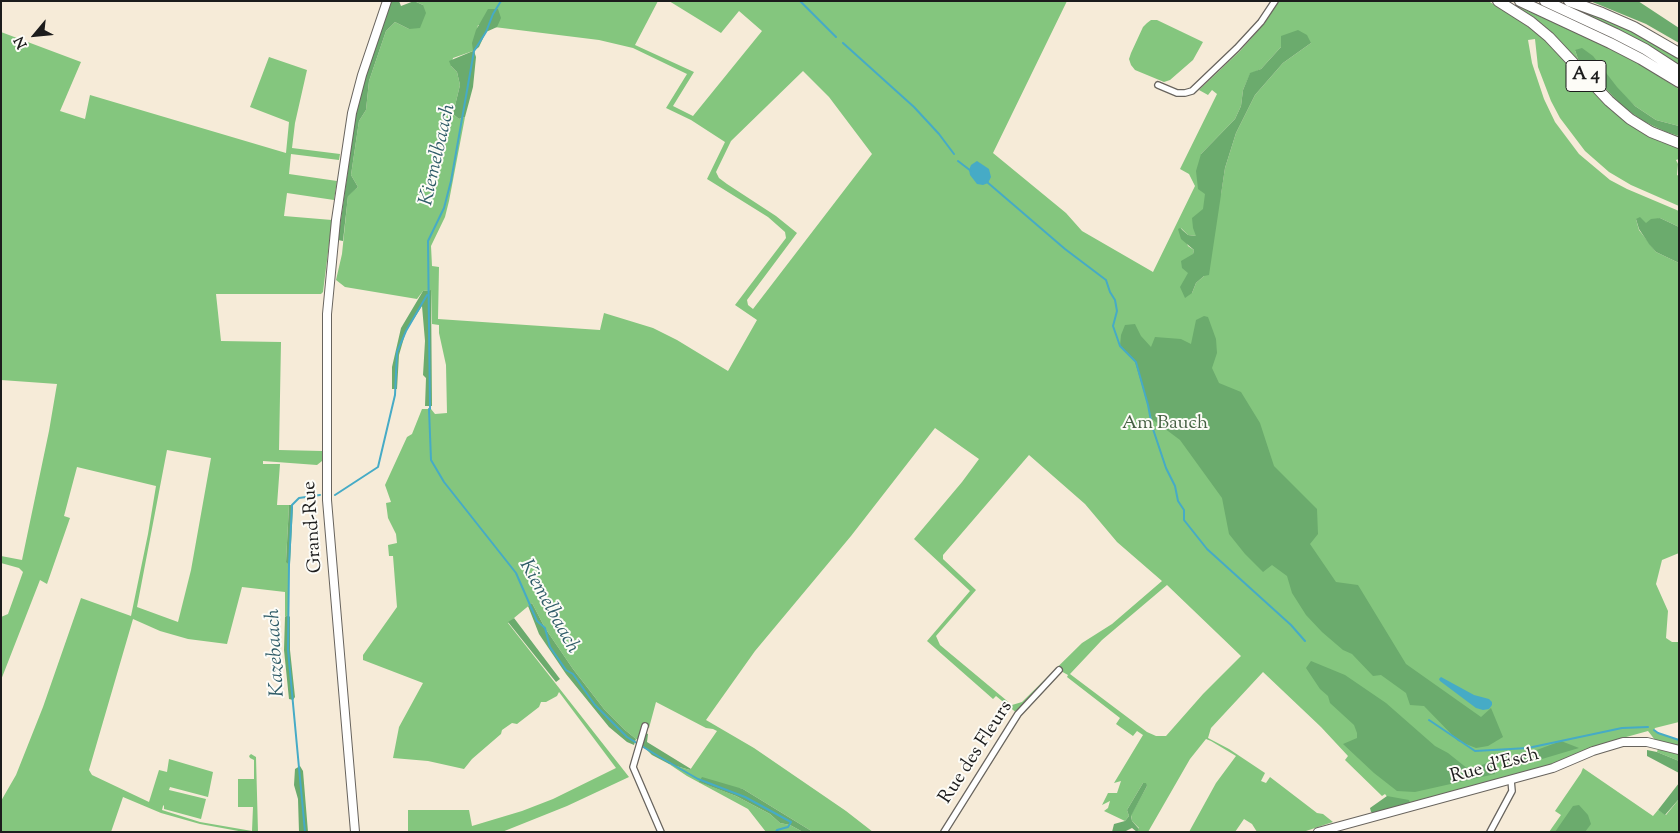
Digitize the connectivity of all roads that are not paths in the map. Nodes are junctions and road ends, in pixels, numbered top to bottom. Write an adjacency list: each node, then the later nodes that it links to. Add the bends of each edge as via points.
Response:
1 (387, 1): 17 (main road, Grand-Rue, via 352,113 336,220 327,314 327,493)
2 (1275, 1): 10 (street, via 1261,22 1192,92 1177,93)
3 (1498, 1): 11 (highway, A 4, via 1549,36 1609,102 1630,119)
4 (1520, 1): 9 (highway, A 4, via 1641,58)
5 (1545, 1): 8 (highway, A 4, via 1616,34)
6 (1569, 1): 7 (highway, via 1602,13)
7 (1679, 51)
8 (1679, 71)
9 (1679, 82)
10 (1158, 85)
11 (1679, 143)
12 (1059, 670): 19 (street, Rue des Fleurs, via 1018,714)
13 (645, 726): 18 (street, via 633,767)
14 (1679, 750): 15 (main road, Rue d'Esch, via 1647,742 1624,742)
15 (1511, 780): 16 (main road, Rue d'Esch); 22 (street, via 1512,791)
16 (1338, 826): 20 (main road, Rue d'Esch); 21 (street)
17 (355, 832)
18 (661, 832)
19 (944, 832)
20 (1318, 832)
21 (1345, 832)
22 (1490, 832)

